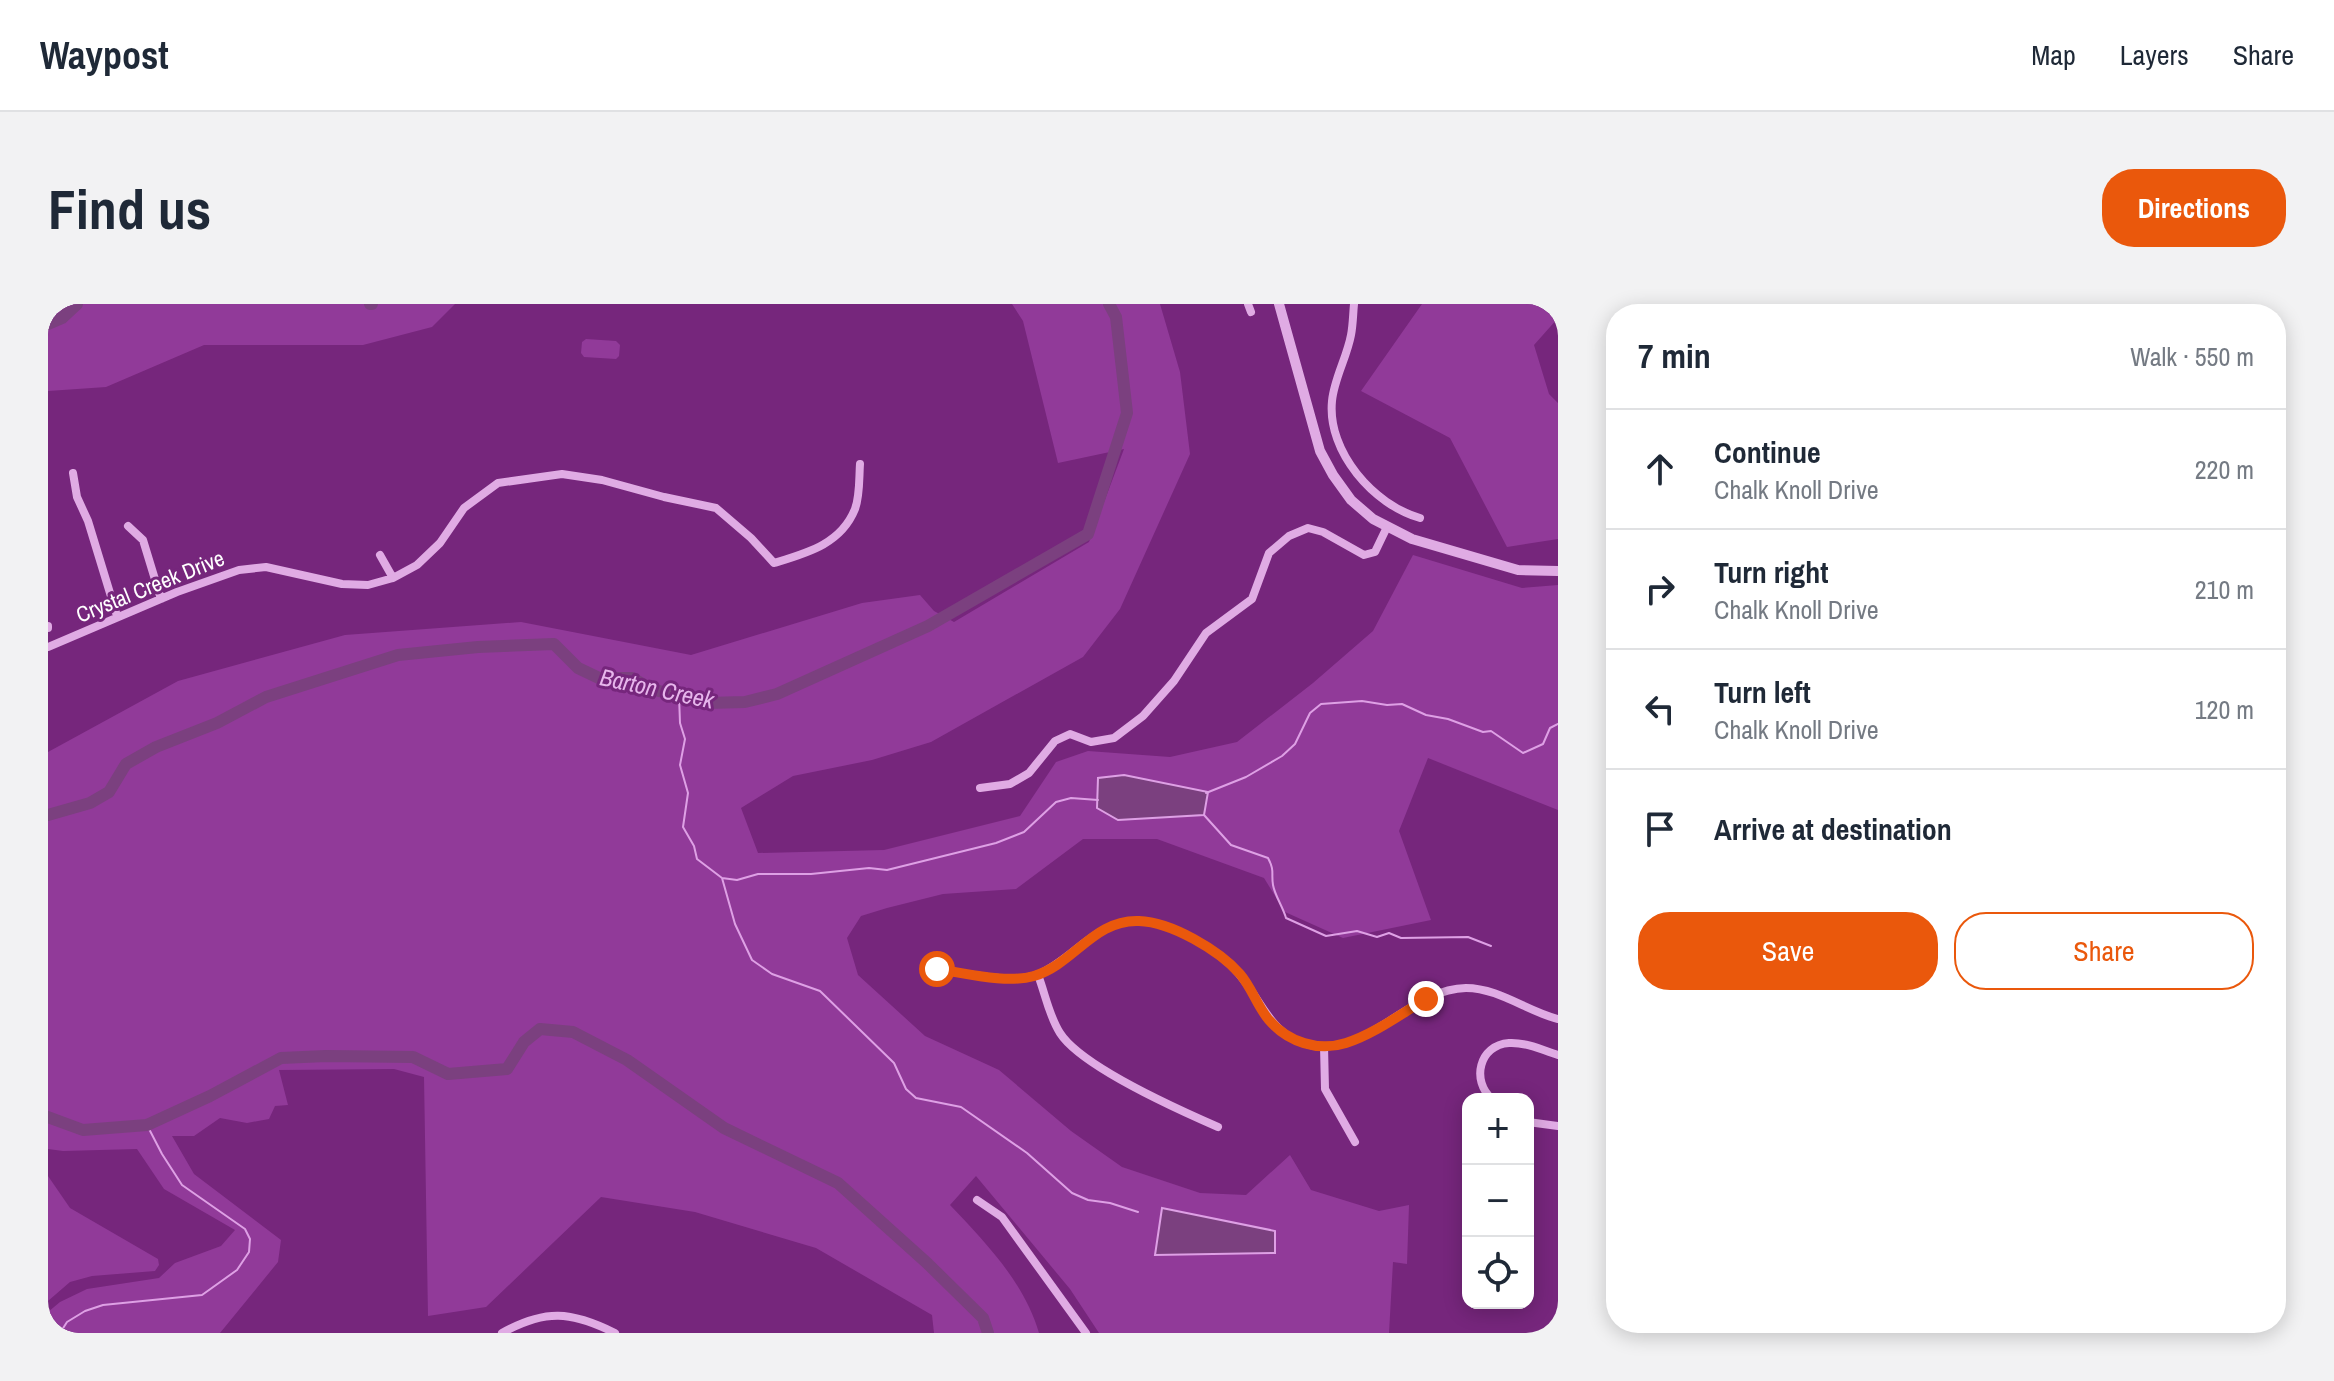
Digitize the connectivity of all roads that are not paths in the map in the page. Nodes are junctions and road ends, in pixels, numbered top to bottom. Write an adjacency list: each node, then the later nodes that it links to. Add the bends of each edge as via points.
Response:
1 (1279, 304): 7 (street, via 1320,451 1351,500)
2 (1354, 304): 5 (street, via 1351,336 1332,401 1334,425 1344,454 1363,480 1388,503)
3 (860, 464): 10 (street, Crystal Creek Drive, via 856,506 842,533 774,563 716,508 562,474 498,483 464,508 417,565)
4 (73, 473): 12 (street)
5 (1420, 518)
6 (128, 526): 11 (street, via 143,540)
7 (1387, 527): 9 (street, via 1499,566); 14 (street, via 1375,552 1364,555 1308,528 1289,536 1269,553 1252,599 1206,633 1143,716 1114,738 1091,742 1070,734 1055,741 1029,773 1010,784)
8 (380, 555): 10 (street)
9 (1558, 571)
10 (393, 578): 11 (street, Crystal Creek Drive, via 368,585 342,584 266,567 239,570)
11 (161, 599): 12 (street, Crystal Creek Drive)
12 (117, 616): 13 (street, Crystal Creek Drive)
13 (48, 647)
14 (980, 788)
15 (937, 969): 16 (street, via 1010,978)
16 (1038, 975): 18 (street, via 1103,929 1121,922 1160,925 1222,957 1283,1033); 23 (street, via 1060,1033 1082,1055 1171,1107)
17 (1558, 1019): 18 (street, via 1482,990 1446,990 1345,1044)
18 (1324, 1046): 24 (street, via 1325,1089)
19 (1558, 1055): 20 (street, via 1516,1043 1496,1046 1482,1060 1481,1084)
20 (1488, 1093)
21 (1534, 1123): 22 (street)
22 (1558, 1126)
23 (1218, 1127)
24 (1355, 1142)
25 (977, 1200): 28 (street, via 1002,1217)
26 (502, 1333): 27 (street, via 545,1315 570,1315)
27 (615, 1333)
28 (1086, 1333)

